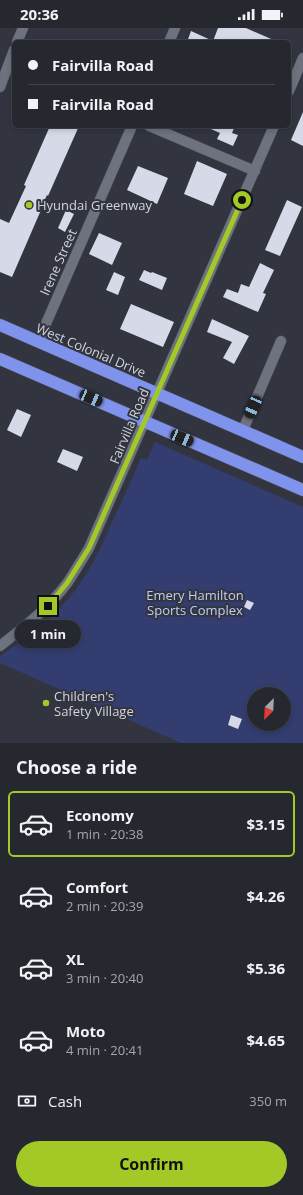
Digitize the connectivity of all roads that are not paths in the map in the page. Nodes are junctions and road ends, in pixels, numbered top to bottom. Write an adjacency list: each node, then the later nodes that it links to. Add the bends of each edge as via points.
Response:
1 (23, 28): 3 (street)
2 (175, 28): 4 (street)
3 (18, 40)
4 (170, 40)
5 (12, 55): 8 (street)
6 (303, 58): 7 (street)
7 (291, 86)
8 (0, 87)
9 (131, 128): 15 (street, Irene Street)
10 (154, 128): 12 (street)
11 (273, 128): 12 (street, Fairvilla Road)
12 (255, 171): 17 (street, Fairvilla Road)
13 (0, 326): 15 (highway, West Colonial Drive)
14 (281, 341): 19 (street)
15 (38, 342): 17 (highway, West Colonial Drive)
16 (0, 359): 18 (highway)
17 (157, 393): 18 (street, Fairvilla Road); 19 (highway, West Colonial Drive)
18 (146, 422): 21 (highway); 22 (street, Fairvilla Road, via 89,548 67,583 27,625)
19 (243, 430): 20 (highway, West Colonial Drive)
20 (303, 457)
21 (303, 490)
22 (0, 646)

